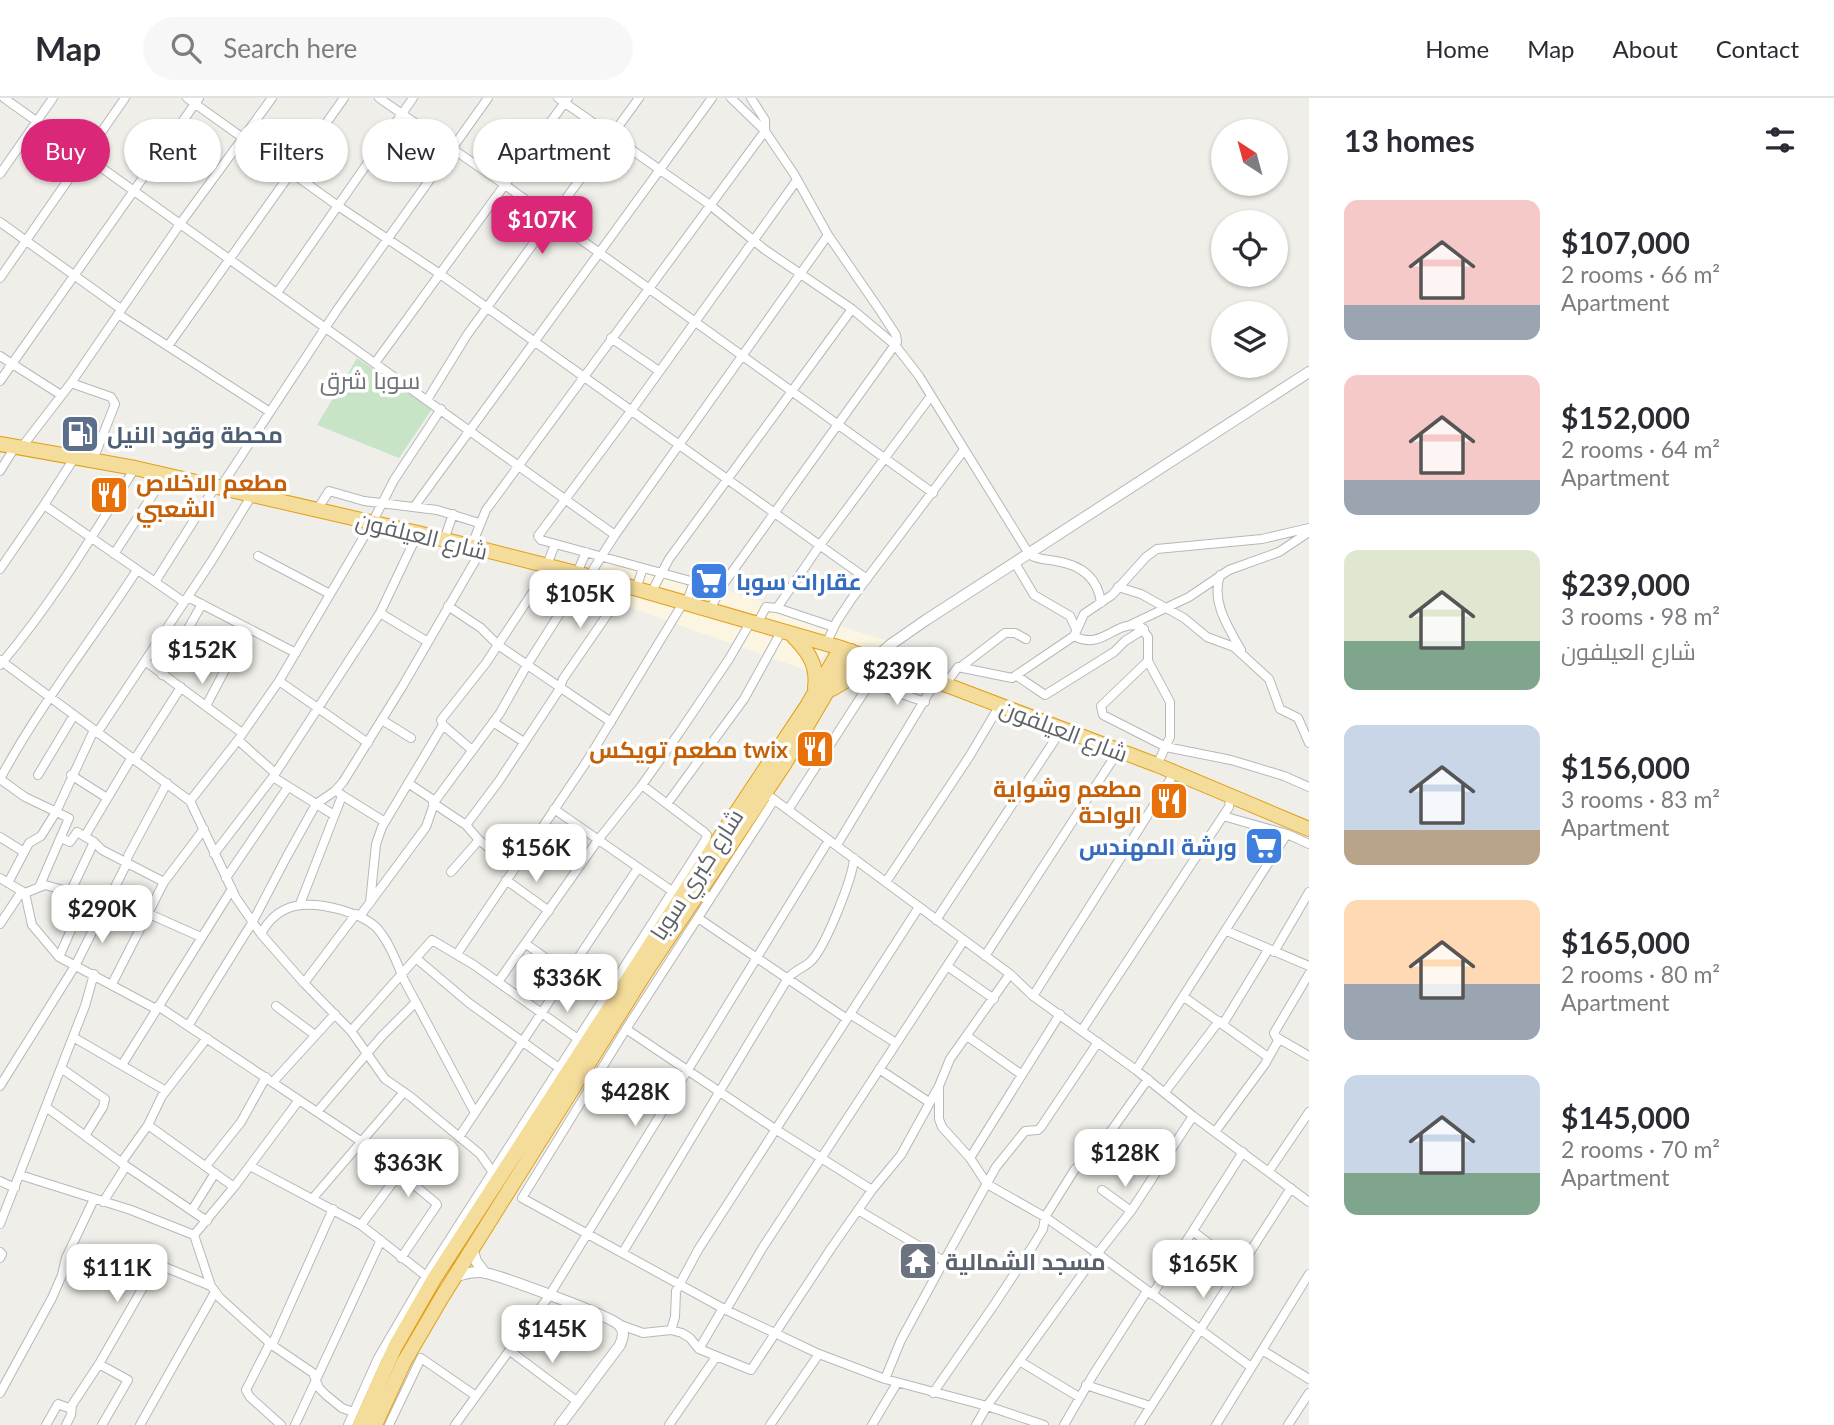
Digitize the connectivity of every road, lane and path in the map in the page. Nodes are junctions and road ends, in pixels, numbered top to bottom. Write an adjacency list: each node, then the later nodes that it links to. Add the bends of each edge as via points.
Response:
1 (4, 98): 17 (street)
2 (53, 98): 18 (street)
3 (125, 98): 19 (street)
4 (187, 98): 15 (street)
5 (272, 98): 20 (street)
6 (344, 98): 21 (street)
7 (379, 98): 16 (street)
8 (413, 98): 16 (street)
9 (488, 98): 27 (street)
10 (639, 98): 24 (street)
11 (712, 98): 32 (street)
12 (731, 98): 26 (street)
13 (751, 98): 26 (street, via 765,120)
14 (563, 100): 23 (street); 41 (street)
15 (197, 101): 25 (street); 42 (street)
16 (401, 114): 22 (street); 44 (street)
17 (33, 119)
18 (37, 119)
19 (110, 119)
20 (258, 119)
21 (329, 119)
22 (408, 119)
23 (588, 119)
24 (624, 119)
25 (235, 130)
26 (765, 131): 35 (street); 43 (street)
27 (459, 139)
28 (21, 143): 33 (street)
29 (235, 151): 47 (street)
30 (635, 153): 32 (street)
31 (459, 154): 41 (street)
32 (660, 171): 43 (street); 52 (street)
33 (0, 174)
34 (110, 175): 42 (street)
35 (797, 180): 48 (street); 49 (street)
36 (66, 182): 51 (street)
37 (285, 182): 53 (street)
38 (306, 182): 44 (street)
39 (429, 182): 50 (street)
40 (578, 182): 45 (street)
41 (505, 185): 45 (street); 55 (street)
42 (133, 191): 47 (street); 56 (street)
43 (710, 205): 49 (street); 58 (street)
44 (338, 206): 50 (street); 59 (street)
45 (551, 219): 52 (street); 60 (street)
46 (0, 222): 51 (street)
47 (180, 224): 53 (street); 62 (street)
48 (828, 235): 54 (street); 67 (street, via 896,335)
49 (754, 239): 54 (street); 63 (street)
50 (388, 240): 55 (street); 64 (street)
51 (26, 241): 56 (street); 57 (street)
52 (598, 252): 58 (street); 66 (street)
53 (230, 261): 59 (street); 68 (street)
54 (802, 273): 61 (street); 70 (street)
55 (440, 274): 60 (street); 71 (street)
56 (75, 276): 62 (street); 72 (street)
57 (0, 278)
58 (648, 288): 63 (street); 65 (street)
59 (277, 293): 64 (street)
60 (487, 307): 66 (street); 81 (street)
61 (852, 309): 67 (street); 78 (street)
62 (120, 311): 68 (street); 77 (street)
63 (694, 321): 70 (street); 73 (street)
64 (326, 326): 71 (street); 84 (street)
65 (611, 338): 73 (street); 75 (street)
66 (536, 342): 75 (street); 86 (street)
67 (895, 345): 80 (street); 85 (street)
68 (167, 346): 84 (street)
69 (0, 356): 72 (street)
70 (743, 357): 78 (street); 88 (street)
71 (375, 363): 81 (street)
72 (11, 364): 76 (street); 79 (street)
73 (659, 372): 83 (street)
74 (1309, 372): 121 (street)
75 (583, 376): 83 (street); 94 (street)
76 (0, 381)
77 (71, 383): 79 (street); 93 (street, via 111,397 115,404)
78 (791, 391): 85 (street); 98 (street)
79 (61, 395): 89 (street)
80 (931, 396): 90 (street); 91 (street)
81 (427, 400): 82 (street)
82 (441, 409): 86 (street); 103 (street)
83 (631, 411): 88 (street); 102 (street)
84 (270, 412): 99 (street)
85 (838, 424): 91 (street); 107 (street)
86 (470, 430): 94 (street); 105 (street)
87 (0, 444): 89 (highway, شارع العيلفون)
88 (680, 445): 98 (street); 113 (street)
89 (18, 447): 92 (highway, شارع العيلفون); 96 (street)
90 (964, 450): 100 (street); 121 (street)
91 (884, 456): 100 (street); 117 (street)
92 (75, 457): 93 (highway, شارع العيلفون); 104 (street)
93 (93, 460): 95 (highway, شارع العيلفون)
94 (519, 464): 102 (street); 110 (street)
95 (135, 468): 97 (highway, شارع العيلفون); 114 (street)
96 (0, 471)
97 (165, 476): 99 (highway, شارع العيلفون); 120 (street)
98 (728, 479): 107 (street); 129 (street)
99 (217, 487): 101 (highway, شارع العيلفون); 133 (street)
100 (933, 493): 132 (street)
101 (252, 495): 106 (highway, شارع العيلفون); 140 (street)
102 (565, 498): 113 (street); 116 (street, via 538,536)
103 (381, 504): 105 (street); 106 (street, via 328,491); 109 (street)
104 (44, 505): 114 (street); 127 (street)
105 (414, 507): 108 (street)
106 (317, 510): 109 (highway, شارع العيلفون)
107 (774, 512): 117 (street); 137 (street)
108 (453, 514): 110 (street); 115 (street)
109 (372, 523): 112 (highway, شارع العيلفون); 139 (street)
110 (479, 523): 118 (street)
111 (1309, 530): 131 (street, via 1270,556); 136 (street, via 1157,549)
112 (418, 533): 115 (highway, شارع العيلفون); 148 (street)
113 (615, 535): 123 (street)
114 (91, 538): 120 (street); 166 (street)
115 (444, 540): 118 (highway, شارع العيلفون)
116 (555, 544): 119 (street); 125 (street)
117 (820, 545): 132 (street); 145 (street)
118 (477, 548): 125 (highway, شارع العيلفون); 144 (street)
119 (586, 552): 123 (street); 130 (street)
120 (114, 554): 128 (street)
121 (1029, 554): 124 (street); 142 (street, via 1088,574 1097,584)
122 (258, 555): 139 (street)
123 (601, 556): 126 (street); 130 (street)
124 (1015, 563): 154 (street, via 1034,595 1070,616); 163 (street)
125 (549, 566): 130 (highway, شارع العيلفون); 159 (street)
126 (643, 568): 129 (street); 135 (street)
127 (0, 569)
128 (136, 570): 133 (street); 177 (street)
129 (660, 573): 134 (street); 138 (street)
130 (583, 575): 135 (highway, شارع العيلفون); 167 (street)
131 (1220, 575): 146 (street); 162 (street, via 1219,606)
132 (867, 579): 151 (street)
133 (155, 582): 140 (street)
134 (694, 582): 137 (street); 141 (street)
135 (631, 587): 138 (highway, شارع العيلفون); 175 (street)
136 (1118, 587): 142 (street); 146 (street, via 1136,591)
137 (720, 589): 147 (street)
138 (651, 593): 141 (highway, شارع العيلفون)
139 (330, 594): 161 (street)
140 (186, 599): 143 (street); 164 (street)
141 (685, 603): 147 (highway, شارع العيلفون); 185 (street)
142 (1101, 603): 154 (street, via 1084,614)
143 (202, 604): 152 (street); 170 (street)
144 (448, 606): 157 (street); 159 (street)
145 (777, 608): 149 (street, via 766,607); 151 (street)
146 (1165, 608): 150 (street); 162 (street)
147 (710, 610): 149 (highway, شارع العيلفون)
148 (380, 613): 157 (street); 181 (street)
149 (754, 624): 155 (highway, شارع العيلفون); 206 (street)
150 (1130, 625): 153 (street); 154 (street, via 1095,641 1084,641)
151 (834, 627): 158 (street)
152 (247, 628): 161 (street); 180 (street)
153 (1144, 629): 165 (street); 171 (street, via 1045,695)
154 (1075, 632): 171 (street)
155 (786, 633): 158 (highway, شارع العيلفون); 176 (highway, via 807,651); 216 (street)
156 (1026, 639): 168 (street, via 1005,633)
157 (428, 642): 183 (street)
158 (826, 644): 160 (highway, شارع العيلفون)
159 (498, 645): 167 (street); 186 (street, via 441,720)
160 (846, 650): 163 (highway, شارع العيلفون); 176 (highway, شارع كبري سوبا)
161 (296, 653): 172 (street)
162 (1244, 655): 193 (street, via 1269,679 1280,709 1298,718)
163 (873, 660): 169 (highway, شارع العيلفون)
164 (145, 661): 170 (street); 188 (street)
165 (1148, 661): 194 (street, via 1170,702); 194 (street, via 1100,711)
166 (1, 663): 177 (street)
167 (527, 665): 175 (street); 184 (street)
168 (962, 666): 171 (street, via 1007,678); 173 (street)
169 (892, 667): 173 (highway, شارع العيلفون); 176 (highway, via 857,674)
170 (162, 675): 174 (street)
171 (1017, 676)
172 (279, 681): 181 (street); 189 (street)
173 (941, 683): 178 (street); 179 (highway, شارع العيلفون)
174 (180, 687): 180 (street); 197 (street)
175 (560, 687): 185 (street); 191 (street)
176 (821, 692): 211 (highway, شارع كبري سوبا); 229 (highway, شارع كبري سوبا)
177 (50, 697): 182 (street); 203 (street)
178 (925, 702): 218 (street, via 868,686); 236 (street)
179 (1000, 705): 187 (highway, شارع العيلفون); 248 (street)
180 (206, 706): 189 (street)
181 (317, 709): 192 (street); 202 (street)
182 (74, 715): 188 (street); 200 (street)
183 (382, 720): 190 (street); 192 (street)
184 (494, 722): 191 (street); 195 (street)
185 (611, 722): 217 (street)
186 (443, 725): 195 (street); 205 (street)
187 (1062, 729): 196 (highway, شارع العيلفون); 265 (street)
188 (95, 732): 197 (street); 201 (street)
189 (240, 737): 202 (street); 213 (street)
190 (411, 738)
191 (524, 742): 223 (street)
192 (368, 743): 209 (street)
193 (1309, 743)
194 (1166, 747): 198 (street); 208 (street, via 1240,762)
195 (472, 750): 214 (street)
196 (1119, 750): 198 (highway, شارع العيلفون); 277 (street)
197 (134, 758): 204 (street); 212 (street)
198 (1157, 765): 199 (highway, شارع العيلفون)
199 (1175, 772): 210 (highway, شارع العيلفون); 293 (street)
200 (38, 775)
201 (71, 775): 212 (street); 219 (street)
202 (274, 775): 207 (street); 238 (street)
203 (0, 779): 219 (street)
204 (167, 783): 213 (street); 240 (street)
205 (408, 783): 214 (street); 222 (street)
206 (642, 785): 216 (street); 232 (street)
207 (289, 787): 215 (street); 245 (street)
208 (1309, 788)
209 (339, 793): 215 (street); 220 (street); 222 (street)
210 (1231, 795): 221 (street); 225 (highway, شارع العيلفون)
211 (769, 796): 218 (street); 229 (highway, شارع كبري سوبا); 264 (street)
212 (107, 798): 227 (street)
213 (190, 802): 224 (street)
214 (434, 802): 223 (street); 258 (street, via 426,827)
215 (316, 804): 220 (street); 266 (street)
216 (667, 804): 252 (street, via 706,835)
217 (554, 809): 232 (street); 242 (street)
218 (788, 810): 231 (street)
219 (55, 812): 230 (street, via 69,818); 237 (street, via 41,836)
220 (334, 815): 259 (street)
221 (1223, 817): 226 (street); 306 (street)
222 (385, 822): 258 (street, via 376,844)
223 (466, 825): 233 (street)
224 (204, 829): 238 (street); 247 (street)
225 (1309, 829)
226 (1287, 835): 235 (street); 268 (street)
227 (85, 836): 230 (street, via 77,832 70,842); 234 (street)
228 (0, 837): 237 (street)
229 (727, 837): 358 (highway, شارع كبري سوبا); 381 (highway, شارع كبري سوبا)
230 (61, 838): 250 (street)
231 (829, 839): 236 (street); 279 (street)
232 (598, 840): 241 (street); 261 (street)
233 (478, 841): 242 (street); 243 (street)
234 (94, 842): 240 (street); 255 (street)
235 (1309, 844)
236 (837, 845): 239 (street)
237 (24, 852): 249 (street)
238 (214, 854): 245 (street)
239 (854, 858): 248 (street); 289 (street, via 852,874 821,947)
240 (127, 862): 247 (street); 257 (street)
241 (638, 867): 252 (street); 286 (street)
242 (514, 868): 246 (street)
243 (451, 872)
244 (0, 878): 249 (street)
245 (226, 878): 251 (street)
246 (506, 880): 261 (street); 276 (street)
247 (164, 882): 262 (street)
248 (886, 882): 260 (street)
249 (9, 883): 253 (street)
250 (40, 885): 253 (street); 255 (street)
251 (232, 889): 266 (street); 270 (street)
252 (672, 891): 312 (street)
253 (24, 892): 267 (street); 278 (street, via 32,925)
254 (1309, 892): 275 (street)
255 (70, 893): 256 (street)
256 (86, 896): 257 (street); 271 (street)
257 (108, 902): 262 (street); 274 (street)
258 (370, 903): 263 (street)
259 (300, 904): 263 (street); 269 (street, via 275,916)
260 (919, 907): 265 (street); 302 (street)
261 (550, 911): 273 (street)
262 (147, 913): 270 (street); 292 (street)
263 (358, 915): 285 (street, via 377,929); 291 (street)
264 (698, 918): 279 (street); 305 (street)
265 (936, 920): 272 (street)
266 (253, 923): 269 (street); 304 (street)
267 (0, 924)
268 (1227, 931): 275 (street); 294 (street)
269 (261, 934): 291 (street)
270 (201, 937): 298 (street)
271 (68, 940): 274 (street); 278 (street)
272 (964, 940): 277 (street); 282 (street)
273 (526, 944): 286 (street); 290 (street)
274 (84, 949): 281 (street)
275 (1271, 951): 283 (street); 303 (street)
276 (457, 954): 280 (street, via 432,940); 290 (street)
277 (985, 956): 287 (street)
278 (59, 957): 281 (street)
279 (756, 958): 289 (street); 324 (street)
280 (417, 959): 285 (street); 314 (street)
281 (75, 966): 284 (street); 329 (street)
282 (947, 966): 295 (street); 316 (street)
283 (1309, 966)
284 (94, 974): 292 (street); 310 (street)
285 (402, 974): 296 (street); 307 (street)
286 (568, 974): 300 (street)
287 (1010, 974): 293 (street); 295 (street)
288 (1309, 974): 313 (street, via 1274,1033)
289 (788, 978): 302 (street); 333 (street)
290 (498, 982): 300 (street)
291 (304, 983): 299 (street)
292 (112, 984): 298 (street)
293 (1032, 996): 301 (street)
294 (1184, 997): 303 (street); 325 (street)
295 (994, 999): 309 (street)
296 (416, 1002): 317 (street); 340 (street)
297 (276, 1006): 308 (street)
298 (157, 1007): 304 (street); 320 (street)
299 (335, 1014): 307 (street); 308 (street)
300 (541, 1014): 312 (street); 314 (street)
301 (1060, 1014): 306 (street); 326 (street)
302 (848, 1016): 316 (street); 343 (street)
303 (1221, 1022): 319 (street); 334 (street)
304 (188, 1026): 311 (street)
305 (626, 1029): 324 (street); 378 (street, via 522,1198)
306 (1082, 1030): 315 (street)
307 (351, 1031): 317 (street)
308 (315, 1035): 328 (street)
309 (967, 1036): 326 (street); 330 (street, via 950,1059)
310 (73, 1037): 320 (street); 321 (street)
311 (206, 1038): 328 (street); 331 (street)
312 (578, 1039): 322 (street)
313 (1279, 1039): 318 (street); 319 (street)
314 (523, 1041): 322 (street); 340 (street)
315 (1098, 1042): 325 (street); 360 (street, via 1041,1127 1021,1135)
316 (896, 1043): 323 (street)
317 (368, 1053): 332 (street, via 384,1079); 338 (street)
318 (1309, 1056)
319 (1268, 1057): 344 (street)
320 (122, 1065): 331 (street)
321 (61, 1068): 337 (street); 345 (street, via 104,1099)
322 (559, 1068): 358 (street)
323 (879, 1069): 336 (street); 350 (street)
324 (688, 1070): 333 (street); 378 (street)
325 (1136, 1070): 327 (street)
326 (1022, 1075): 349 (street)
327 (1148, 1079): 334 (street); 373 (street, via 1094,1155 1075,1168)
328 (269, 1080): 335 (street); 352 (street)
329 (0, 1086)
330 (939, 1086): 336 (street); 349 (street, via 942,1127)
331 (166, 1091): 342 (street)
332 (404, 1091): 346 (street); 347 (street)
333 (719, 1091): 343 (street); 382 (street)
334 (1165, 1092): 341 (street)
335 (299, 1100): 338 (street); 353 (street)
336 (929, 1102): 364 (street, via 901,1155)
337 (46, 1107): 345 (street); 357 (street)
338 (317, 1112): 347 (street)
339 (1309, 1112): 354 (street)
340 (475, 1113): 346 (street)
341 (1193, 1116): 344 (street); 372 (street)
342 (148, 1125): 351 (street); 352 (street)
343 (775, 1129): 350 (street); 391 (street)
344 (1215, 1132): 348 (street)
345 (85, 1136): 351 (street)
346 (459, 1137): 358 (street, via 480,1154)
347 (362, 1142): 356 (street); 366 (street)
348 (1243, 1152): 354 (street); 377 (street)
349 (970, 1158): 360 (street)
350 (822, 1159): 364 (street); 395 (street)
351 (124, 1164): 367 (street); 370 (street)
352 (206, 1166): 355 (street)
353 (250, 1166): 361 (street); 366 (street)
354 (1269, 1171): 363 (street)
355 (215, 1172): 361 (street); 370 (street)
356 (399, 1174): 376 (street); 384 (street, via 437,1204)
357 (20, 1175): 362 (street); 367 (street)
358 (496, 1176): 389 (street); 423 (highway, شارع كبري سوبا)
359 (0, 1181): 362 (street)
360 (987, 1184): 373 (street); 385 (street)
361 (234, 1187): 374 (street)
362 (15, 1188): 375 (street)
363 (1291, 1188): 368 (street); 386 (street)
364 (872, 1190): 371 (street)
365 (1102, 1190): 372 (street)
366 (313, 1198): 369 (street)
367 (99, 1201): 379 (street); 414 (street)
368 (1309, 1202)
369 (333, 1209): 376 (street); 400 (street)
370 (192, 1210): 374 (street)
371 (858, 1210): 385 (street); 399 (street)
372 (1131, 1211): 383 (street)
373 (1045, 1217): 383 (street); 415 (street, via 1034,1244)
374 (207, 1221): 379 (street)
375 (0, 1224)
376 (361, 1225): 380 (street)
377 (1194, 1232): 386 (street); 393 (street)
378 (588, 1234): 382 (street); 394 (street)
379 (194, 1235): 392 (street)
380 (381, 1240): 384 (street); 409 (street)
381 (472, 1248): 387 (street); 390 (highway, شارع كبري سوبا)
382 (623, 1252): 391 (street)
383 (1098, 1254): 393 (street); 406 (street)
384 (401, 1258): 389 (street)
385 (944, 1261): 410 (street)
386 (1241, 1268): 398 (street)
387 (485, 1273): 390 (street); 394 (street)
388 (1309, 1274): 402 (street)
389 (426, 1276): 423 (street, via 378,1358)
390 (454, 1277): 431 (highway, شارع كبري سوبا, via 404,1362)
391 (679, 1284): 395 (street); 397 (street)
392 (213, 1289): 400 (street); 407 (street, via 162,1266 155,1268); 427 (street)
393 (1149, 1293): 398 (street); 413 (street)
394 (549, 1296): 396 (street); 403 (street)
395 (725, 1309): 399 (street); 401 (street)
396 (618, 1324): 397 (street, via 647,1333); 419 (street, via 623,1333 621,1343)
397 (671, 1330): 401 (street, via 688,1336)
398 (1200, 1330): 408 (street); 421 (street)
399 (775, 1335): 404 (street); 405 (street, via 751,1370)
400 (271, 1344): 409 (street); 428 (street, via 246,1390)
401 (699, 1349): 405 (street)
402 (1262, 1350): 408 (street); 411 (street)
403 (510, 1351): 417 (street); 419 (street)
404 (819, 1354): 410 (street); 436 (street)
405 (716, 1357): 435 (street)
406 (1021, 1362): 418 (street); 420 (street)
407 (99, 1364): 422 (street); 426 (street, via 128,1380)
408 (1251, 1367): 442 (street)
409 (316, 1379): 423 (street, via 322,1392); 429 (street)
410 (885, 1379): 412 (street)
411 (1309, 1379)
412 (897, 1383): 415 (street); 437 (street)
413 (1086, 1385): 418 (street); 421 (street)
414 (0, 1392)
415 (933, 1393): 420 (street)
416 (1309, 1393): 443 (street)
417 (476, 1396): 432 (street, via 421,1358); 433 (street)
418 (1079, 1396): 440 (street)
419 (578, 1402): 434 (street)
420 (987, 1406): 438 (street); 439 (street)
421 (1150, 1406): 441 (street)
422 (71, 1409): 424 (street, via 58,1404); 425 (street)
423 (354, 1416): 430 (street)
424 (46, 1425)
425 (66, 1425)
426 (102, 1425)
427 (140, 1425)
428 (281, 1425)
429 (295, 1425)
430 (346, 1425)
431 (375, 1425)
432 (388, 1425)
433 (455, 1425)
434 (560, 1425)
435 (669, 1425)
436 (770, 1425)
437 (872, 1425)
438 (976, 1425)
439 (1044, 1425)
440 (1064, 1425)
441 (1139, 1425)
442 (1216, 1425)
443 (1288, 1425)

